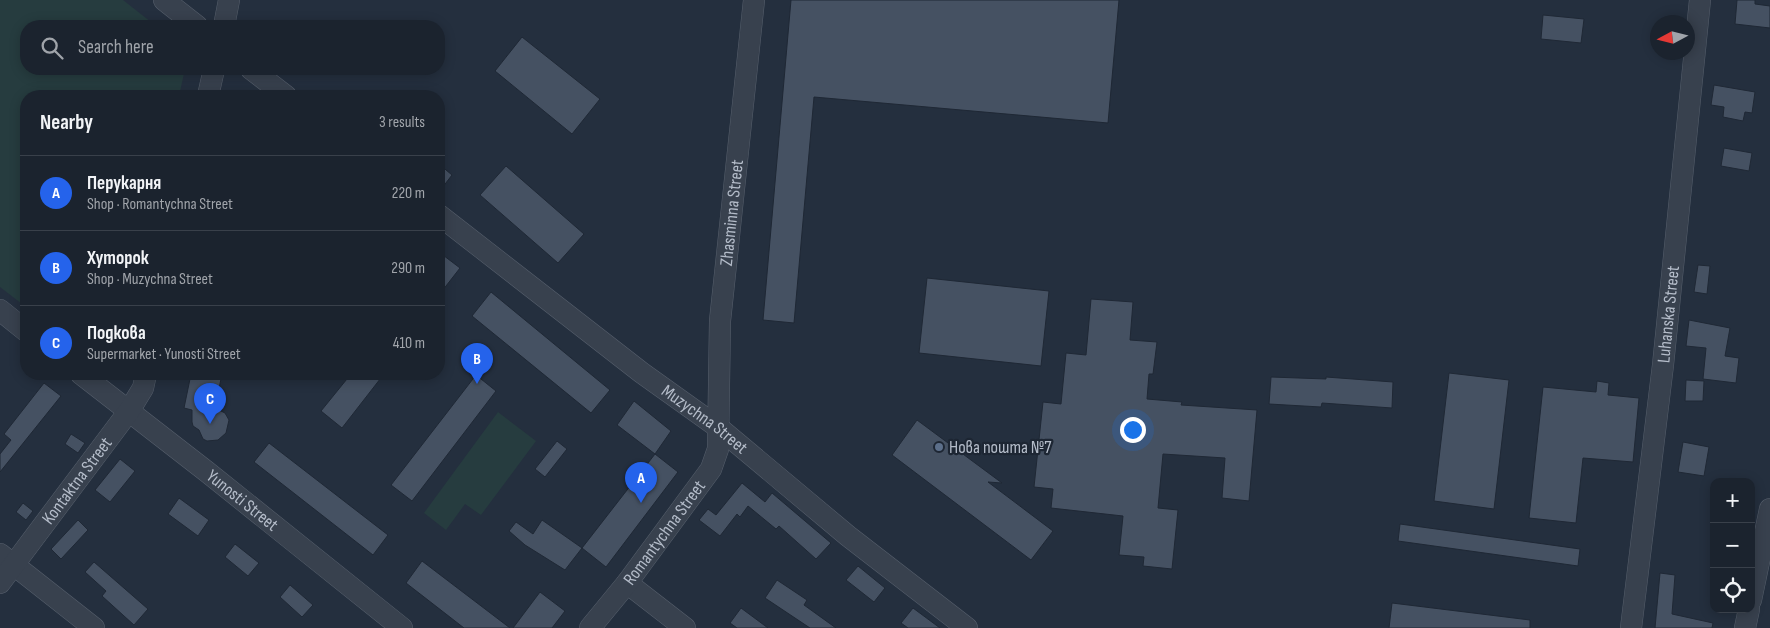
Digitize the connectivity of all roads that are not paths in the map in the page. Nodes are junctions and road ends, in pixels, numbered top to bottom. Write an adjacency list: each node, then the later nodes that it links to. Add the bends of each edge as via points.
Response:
1 (164, 0): 5 (street)
2 (230, 0): 6 (street)
3 (754, 0): 17 (street, Zhasminna Street, via 720,321)
4 (1700, 0): 29 (street, Luhanska Street, via 1663,365)
5 (189, 20)
6 (225, 20)
7 (213, 75): 9 (street)
8 (259, 75): 10 (street)
9 (209, 90)
10 (278, 90)
11 (445, 220): 17 (street, Muzychna Street, via 642,373)
12 (0, 310): 13 (street)
13 (20, 326)
14 (89, 380): 16 (street, Yunosti Street)
15 (145, 380): 16 (street, Kontaktna Street)
16 (129, 411): 19 (street, Kontaktna Street); 25 (street, Yunosti Street)
17 (719, 428): 22 (street, Romantychna Street, via 718,449 711,469); 28 (street, Muzychna Street, via 848,536)
18 (1770, 509): 20 (street)
19 (7, 559): 21 (street, Kontaktna Street); 24 (street)
20 (1755, 581)
21 (0, 583)
22 (627, 583): 26 (street, Romantychna Street); 27 (street)
23 (1748, 613): 30 (street)
24 (94, 628)
25 (402, 628)
26 (590, 628)
27 (685, 628)
28 (967, 628)
29 (1631, 628)
30 (1745, 628)

